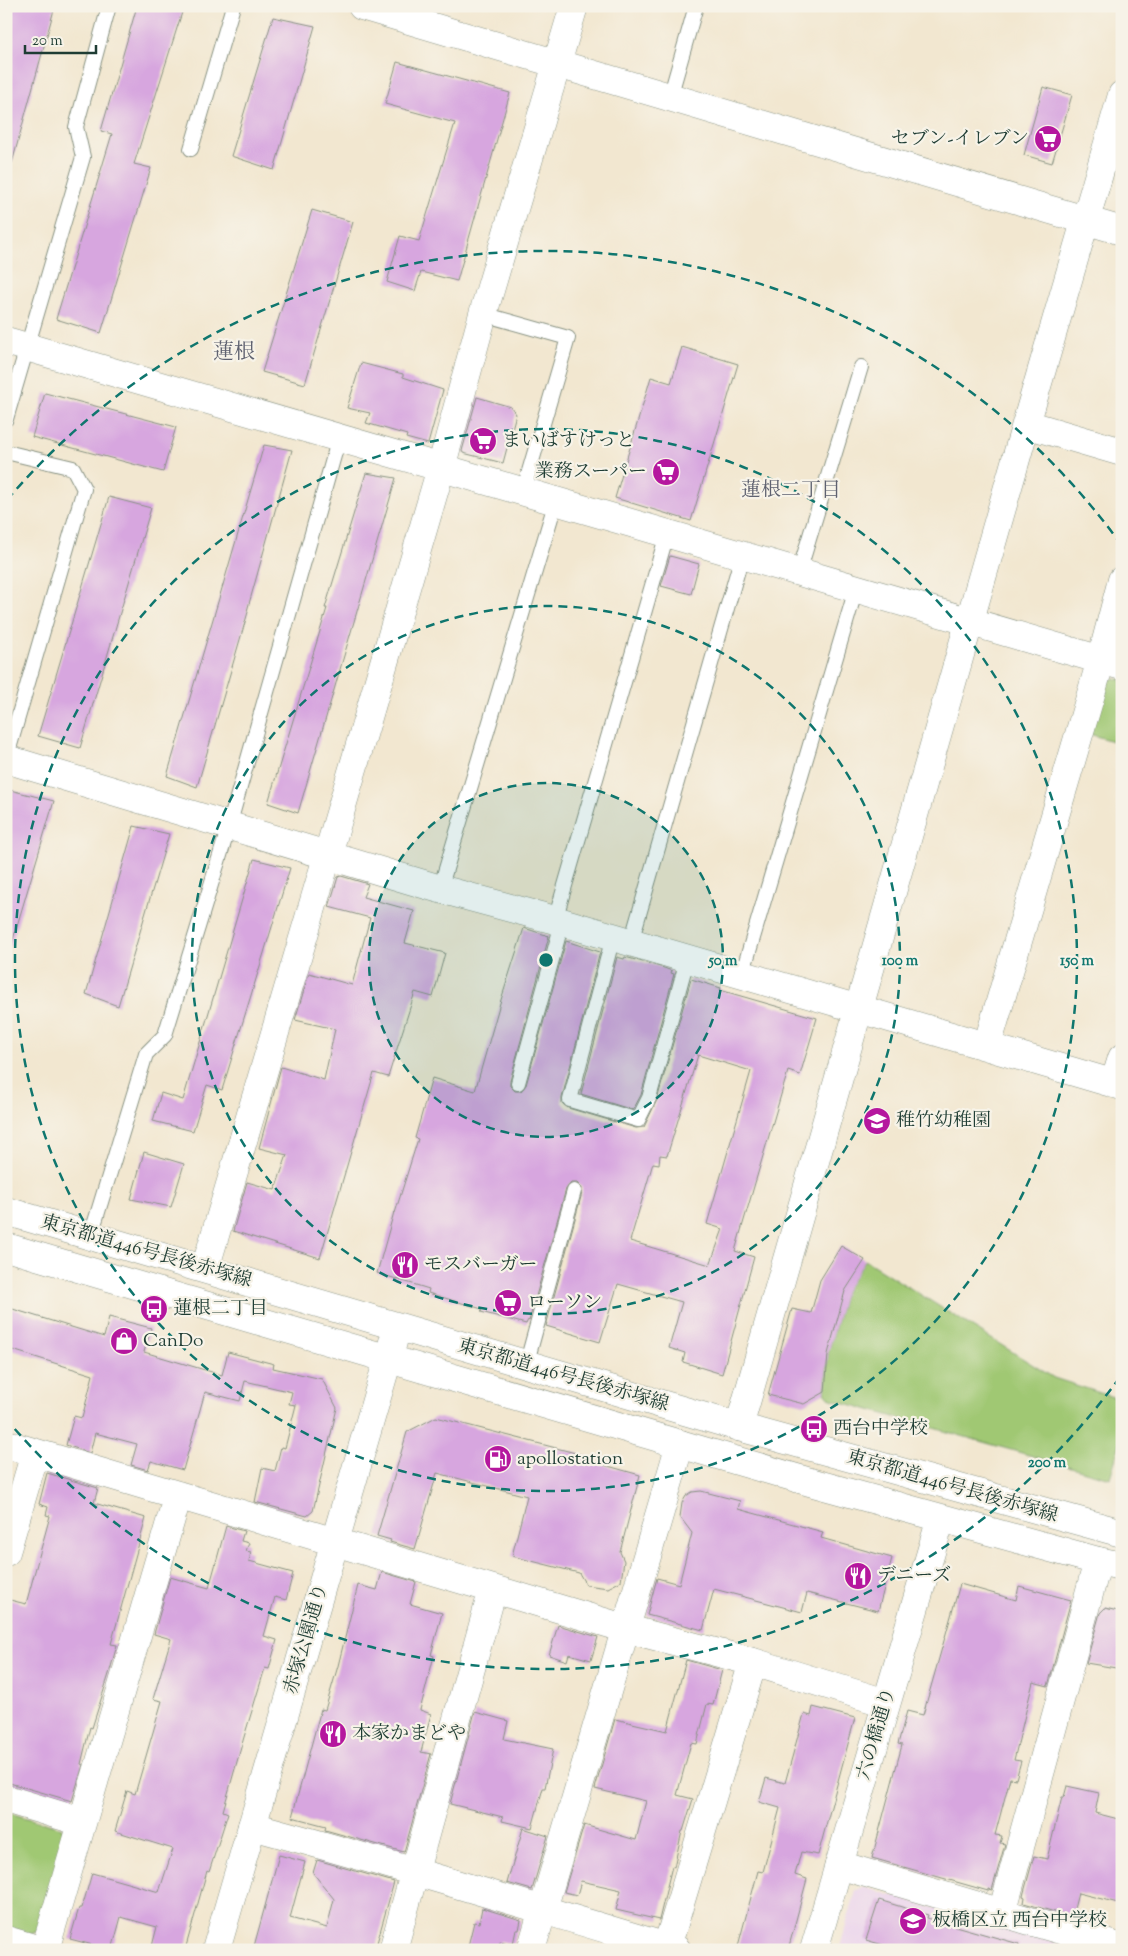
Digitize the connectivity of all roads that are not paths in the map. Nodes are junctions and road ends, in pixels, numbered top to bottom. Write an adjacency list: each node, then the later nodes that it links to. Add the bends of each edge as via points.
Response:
1 (109, 6): 14 (lane, via 76,127 83,157)
2 (233, 6): 10 (lane)
3 (362, 6): 6 (street)
4 (574, 6): 7 (street)
5 (696, 6): 9 (lane)
6 (395, 11): 7 (street)
7 (557, 65): 9 (street); 13 (street)
8 (1122, 95): 11 (street)
9 (670, 97): 11 (street)
10 (191, 149)
11 (1086, 221): 12 (street); 17 (street)
12 (1122, 231)
13 (483, 314): 21 (street); 22 (lane, via 568,338)
14 (17, 345): 16 (lane); 18 (street)
15 (861, 367): 26 (lane)
16 (6, 419)
17 (1026, 424): 20 (street); 29 (street)
18 (339, 438): 21 (street); 32 (lane)
19 (6, 452): 31 (lane, via 73,468 84,489)
20 (1122, 452)
21 (441, 468): 22 (street); 33 (street)
22 (524, 492): 23 (street)
23 (556, 501): 24 (street); 34 (lane)
24 (667, 534): 25 (street); 35 (lane)
25 (742, 556): 26 (street); 36 (lane)
26 (799, 572): 28 (street)
27 (1122, 580): 30 (street)
28 (856, 589): 29 (street); 38 (lane)
29 (970, 623): 30 (street); 39 (street)
30 (1111, 663): 40 (street)
31 (6, 759): 32 (street)
32 (229, 826): 33 (street); 46 (lane, via 165,1036 146,1054)
33 (328, 854): 34 (street); 48 (street)
34 (440, 889): 35 (street)
35 (558, 921): 36 (street); 42 (lane)
36 (622, 940): 37 (street); 37 (lane, via 570,1100 638,1120 648,1098)
37 (687, 960): 38 (street)
38 (742, 975): 39 (street)
39 (859, 1010): 40 (street); 52 (street)
40 (987, 1046): 43 (street)
41 (1122, 1058): 43 (street)
42 (518, 1083)
43 (1118, 1085)
44 (574, 1191): 51 (lane)
45 (6, 1211): 46 (street, 東京都道446号長後赤塚線)
46 (91, 1235): 48 (street, 東京都道446号長後赤塚線)
47 (6, 1247): 50 (street, 東京都道446号長後赤塚線)
48 (205, 1269): 49 (street, 東京都道446号長後赤塚線)
49 (397, 1328): 50 (street, 赤塚公園通り); 51 (street, 東京都道446号長後赤塚線)
50 (388, 1358): 54 (street, 東京都道446号長後赤塚線); 59 (street, 赤塚公園通り)
51 (526, 1365): 52 (street, 東京都道446号長後赤塚線)
52 (739, 1428): 58 (street, 東京都道446号長後赤塚線)
53 (6, 1444): 55 (street)
54 (680, 1444): 57 (street, 東京都道446号長後赤塚線); 63 (street)
55 (35, 1453): 56 (street); 60 (street)
56 (178, 1495): 59 (street); 67 (street)
57 (941, 1518): 61 (street, 東京都道446号長後赤塚線); 65 (street, 六の橋通り)
58 (1122, 1533)
59 (335, 1542): 62 (street); 68 (street, 赤塚公園通り)
60 (6, 1552)
61 (1110, 1564): 72 (street)
62 (493, 1589): 63 (street); 70 (street)
63 (624, 1628): 64 (street); 71 (street)
64 (753, 1662): 65 (street); 75 (street)
65 (886, 1703): 69 (street, 六の橋通り)
66 (6, 1799): 67 (street)
67 (82, 1822): 77 (street)
68 (252, 1826): 70 (street); 78 (street, 赤塚公園通り)
69 (840, 1865): 72 (street); 81 (street, 六の橋通り)
70 (416, 1870): 71 (street); 79 (street)
71 (542, 1910): 75 (street); 80 (street)
72 (1002, 1914): 74 (street)
73 (6, 1940): 76 (street)
74 (1122, 1948)
75 (670, 1949)
76 (40, 1950)
77 (46, 1950)
78 (216, 1950)
79 (392, 1950)
80 (531, 1950)
81 (814, 1950)

